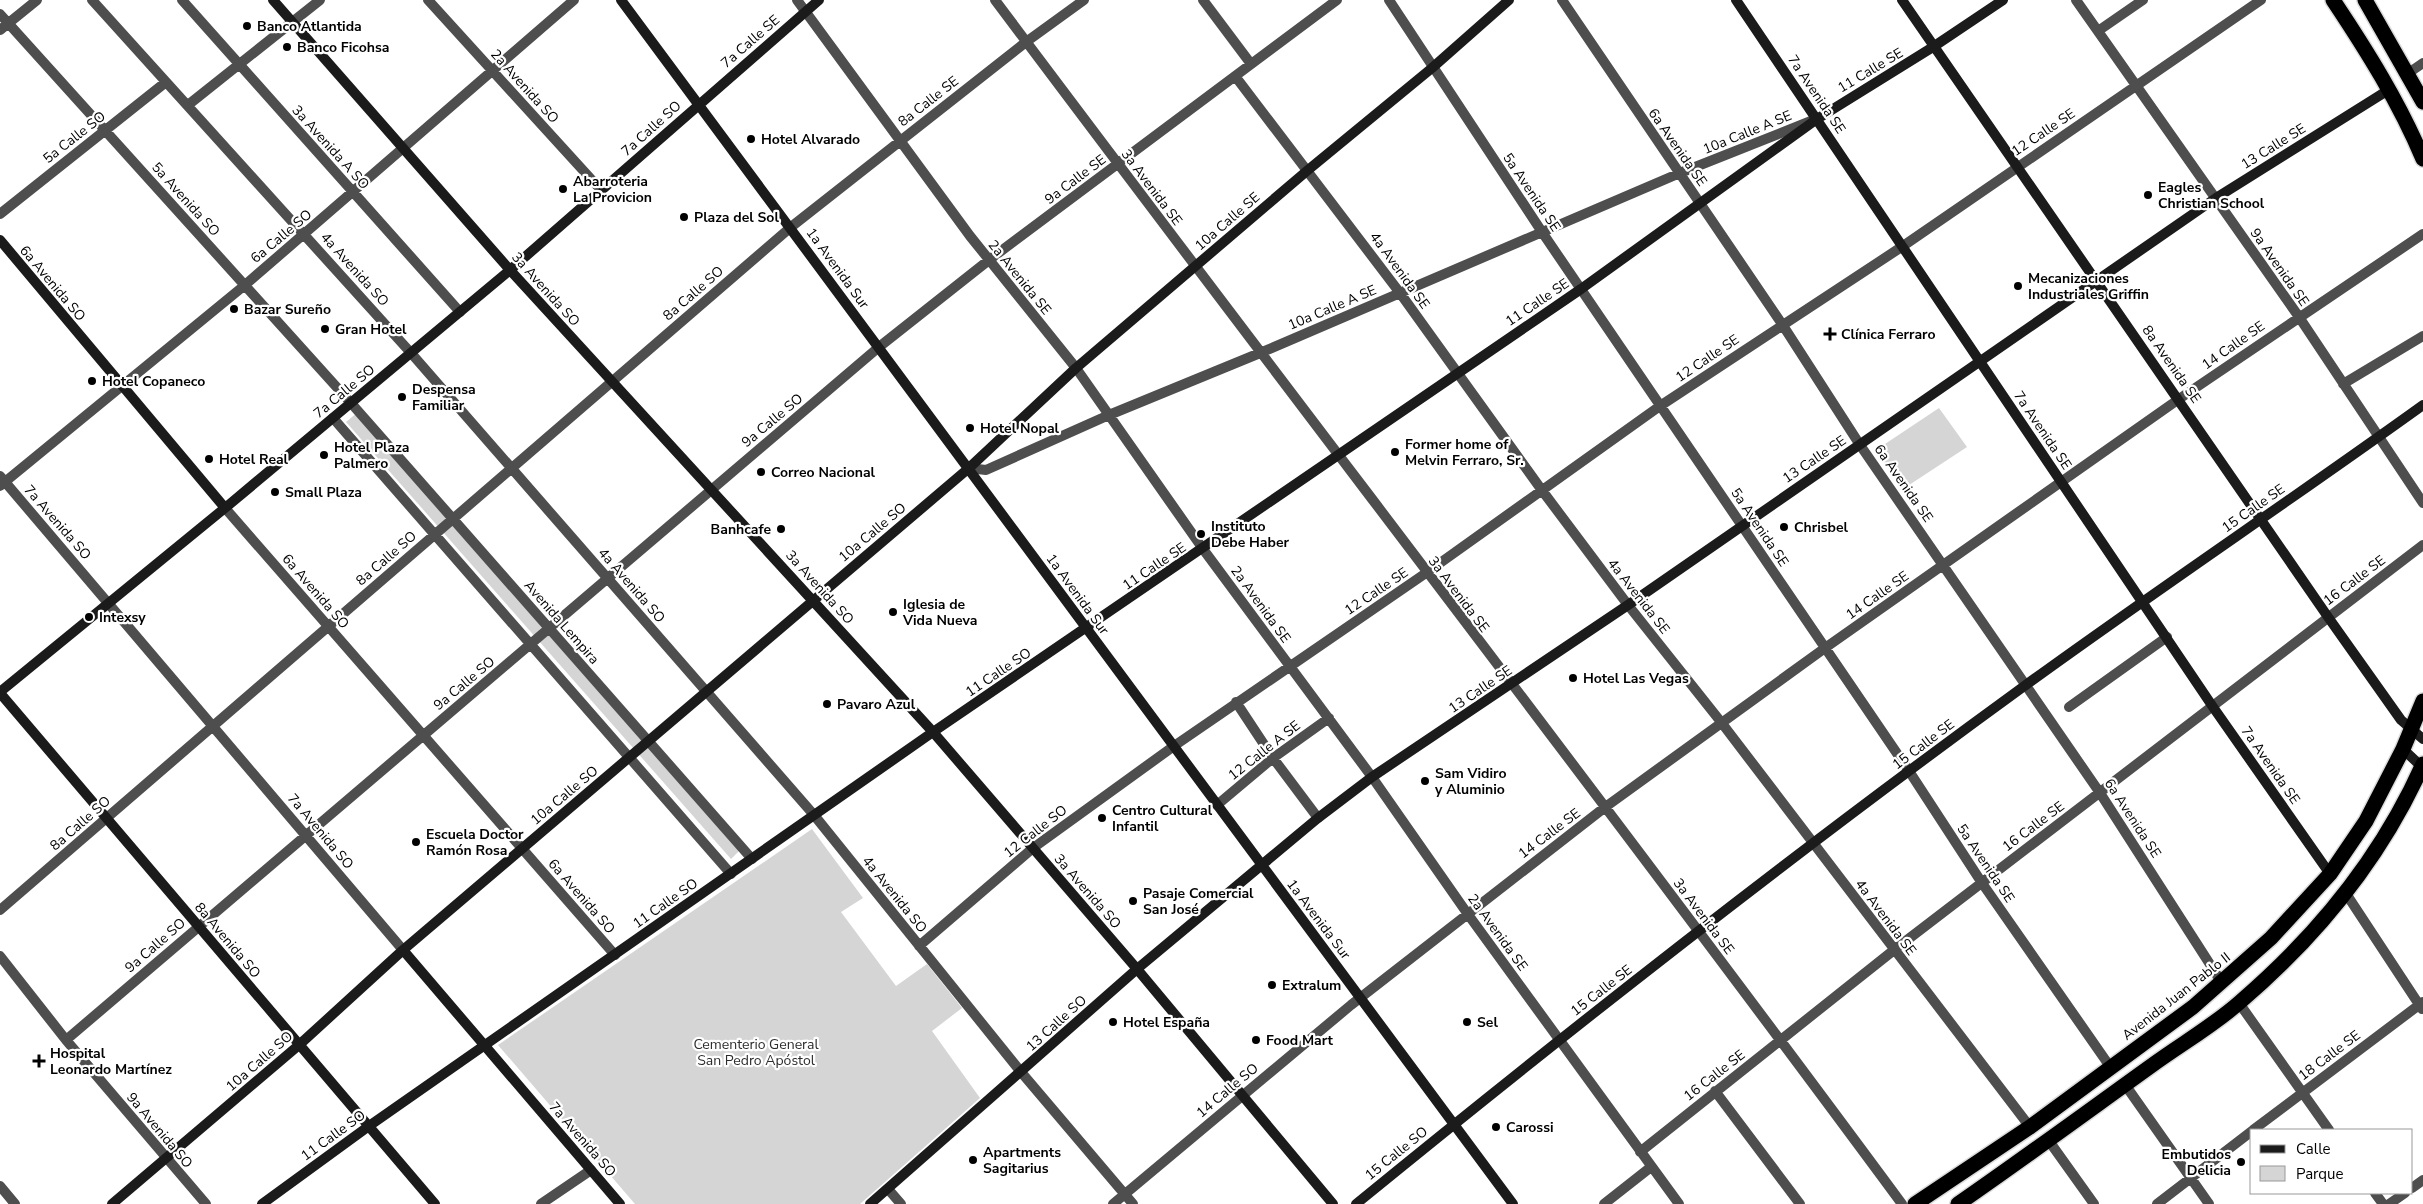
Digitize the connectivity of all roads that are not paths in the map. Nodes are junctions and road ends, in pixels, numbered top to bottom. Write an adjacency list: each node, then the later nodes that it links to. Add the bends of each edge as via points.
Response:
1 (38, 0): 29 (street)
2 (92, 0): 40 (street, 4a Avenida SO)
3 (182, 0): 34 (street, 3a Avenida A SO)
4 (273, 0): 28 (street, 3a Avenida SO)
5 (320, 0): 28 (street)
6 (428, 0): 37 (street, 2a Avenida SO)
7 (574, 0): 37 (street, 6a Calle SO)
8 (621, 0): 44 (street, 1a Avenida Sur)
9 (798, 0): 26 (street, 2a Avenida SE)
10 (819, 0): 26 (street, 7a Calle SE)
11 (995, 0): 31 (street, 3a Avenida SE)
12 (1084, 0): 31 (street, 8a Calle SE)
13 (1203, 0): 35 (street)
14 (1337, 0): 35 (street, 9a Calle SE)
15 (1389, 0): 36 (street, 5a Avenida SE)
16 (1509, 0): 36 (street, 10a Calle SE)
17 (1562, 0): 54 (street, 6a Avenida SE)
18 (1736, 0): 46 (street, 7a Avenida SE)
19 (1902, 0): 32 (street, 8a Avenida SE)
20 (2003, 0): 32 (street, 11 Calle SE)
21 (2076, 0): 30 (street, 9a Avenida SE)
22 (2143, 0): 30 (street)
23 (2261, 0): 41 (street, 12 Calle SE)
24 (2333, 0): 42 (highway)
25 (2365, 0): 38 (highway)
26 (805, 11): 44 (street, 7a Calle SE); 48 (street, 2a Avenida SE)
27 (0, 14): 29 (street, 5a Avenida SO)
28 (292, 22): 34 (street); 49 (street, 3a Avenida SO)
29 (4, 26): 47 (street, 5a Avenida SO)
30 (2098, 31): 41 (street, 9a Avenida SE)
31 (1026, 42): 48 (street, 8a Calle SE); 51 (street, 3a Avenida SE)
32 (1933, 47): 46 (street, 11 Calle SE); 52 (street, 8a Avenida SE)
33 (2423, 63): 38 (street)
34 (239, 64): 45 (street); 56 (street, 3a Avenida A SO)
35 (1251, 64): 39 (street, 9a Calle SE)
36 (1432, 68): 53 (street, 10a Calle SE); 61 (street, 5a Avenida SE)
37 (493, 71): 49 (street, 6a Calle SO); 55 (street, 2a Avenida SO)
38 (2408, 74): 43 (highway)
39 (1235, 76): 51 (street, 9a Calle SE); 53 (street, 4a Avenida SE)
40 (166, 82): 45 (street, 4a Avenida SO); 47 (street, 5a Calle SO)
41 (2136, 86): 52 (street, 12 Calle SE); 57 (street, 9a Avenida SE)
42 (2390, 89): 50 (highway); 57 (street, 13 Calle SE)
43 (2423, 102)
44 (699, 103): 55 (street, 7a Calle SO); 60 (street, 1a Avenida Sur)
45 (188, 105): 63 (street, 4a Avenida SO)
46 (1817, 119): 54 (street, 10a Calle A SE); 58 (street, 11 Calle SE); 65 (street, 7a Avenida SE)
47 (105, 130): 59 (street, 5a Calle SO); 70 (street, 5a Avenida SO)
48 (901, 140): 60 (street, 8a Calle SE); 66 (street, 2a Avenida SE)
49 (404, 149): 56 (street, 6a Calle SO); 68 (street, 3a Avenida SO)
50 (2423, 159)
51 (1118, 164): 66 (street, 9a Calle SE); 67 (street, 3a Avenida SE)
52 (2018, 166): 65 (street, 12 Calle SE); 69 (street, 8a Avenida SE)
53 (1308, 170): 67 (street, 10a Calle SE); 72 (street, 4a Avenida SE)
54 (1680, 173): 58 (street, 6a Avenida SE); 61 (street, 10a Calle A SE)
55 (602, 190): 68 (street, 7a Calle SO)
56 (354, 193): 63 (street, 6a Calle SO); 73 (street, 3a Avenida A SO)
57 (2216, 198): 69 (street, 13 Calle SE); 74 (street, 9a Avenida SE)
58 (1700, 203): 71 (street, 11 Calle SE); 75 (street, 6a Avenida SE)
59 (0, 214)
60 (791, 227): 77 (street, 1a Avenida Sur); 83 (street, 8a Calle SO)
61 (1542, 232): 71 (street, 5a Avenida SE); 72 (street, 10a Calle A SE)
62 (2423, 234): 74 (street, 14 Calle SE)
63 (305, 235): 70 (street, 6a Calle SO); 78 (street, 4a Avenida SO)
64 (0, 240): 85 (street, 6a Avenida SO)
65 (1902, 246): 75 (street, 12 Calle SE); 80 (street, 7a Avenida SE)
66 (988, 260): 77 (street, 9a Calle SE); 81 (street, 2a Avenida SE)
67 (1195, 266): 79 (street, 3a Avenida SE); 81 (street, 10a Calle SE)
68 (510, 270): 73 (street, 7a Calle SO); 83 (street, 3a Avenida SO)
69 (2097, 280): 80 (street, 13 Calle SE); 86 (street, 8a Avenida SE)
70 (245, 285): 85 (street, 6a Calle SO); 87 (street, 5a Avenida SO)
71 (1581, 289): 82 (street, 11 Calle SE); 89 (street, 5a Avenida SE)
72 (1400, 293): 79 (street, 10a Calle A SE); 82 (street, 4a Avenida SE)
73 (460, 312): 78 (street, 7a Calle SO)
74 (2298, 317): 84 (street, 9a Avenida SE); 86 (street, 14 Calle SE)
75 (1782, 324): 89 (street, 12 Calle SE); 93 (street, 6a Avenida SE)
76 (2423, 336): 84 (street)
77 (879, 347): 96 (street, 1a Avenida Sur); 100 (street, 9a Calle SO)
78 (412, 352): 87 (street, 7a Calle SO); 95 (street, 4a Avenida SO)
79 (1260, 353): 90 (street, 10a Calle A SE); 94 (street, 3a Avenida SE)
80 (1980, 362): 93 (street, 13 Calle SE); 98 (street, 7a Avenida SE)
81 (1076, 368): 90 (street, 2a Avenida SE); 96 (street, 10a Calle SE)
82 (1458, 373): 94 (street, 11 Calle SE); 99 (street, 4a Avenida SE)
83 (612, 381): 95 (street, 8a Calle SO); 100 (street, 3a Avenida SO)
84 (2343, 384): 92 (street, 9a Avenida SE)
85 (122, 387): 97 (street, 6a Calle SO); 102 (street, 6a Avenida SO)
86 (2179, 399): 98 (street, 14 Calle SE); 104 (street, 8a Avenida SE)
87 (351, 403): 91 (street, 7a Calle SO); 103 (street, Avenida Lempira)
88 (2423, 404): 92 (street, 15 Calle SE)
89 (1660, 406): 99 (street, 12 Calle SE); 105 (street, 5a Avenida SE)
90 (1109, 415): 96 (street, 10a Calle A SE, via 986,470); 108 (street, 2a Avenida SE)
91 (333, 418): 102 (street, 7a Calle SO); 106 (street)
92 (2378, 437): 101 (street, 9a Avenida SE); 104 (street, 15 Calle SE)
93 (1860, 445): 105 (street, 13 Calle SE); 109 (street, 6a Avenida SE)
94 (1338, 456): 108 (street, 11 Calle SE); 110 (street, 3a Avenida SE)
95 (512, 468): 103 (street, 8a Calle SO); 111 (street, 4a Avenida SO)
96 (969, 468): 112 (street, 10a Calle SO); 119 (street, 1a Avenida Sur)
97 (2, 481): 114 (street, 7a Avenida SO)
98 (2062, 483): 109 (street, 14 Calle SE); 113 (street, 7a Avenida SE)
99 (1541, 489): 110 (street, 12 Calle SE); 115 (street, 4a Avenida SE)
100 (711, 490): 111 (street, 9a Calle SO); 112 (street, 3a Avenida SO)
101 (2423, 503)
102 (225, 508): 114 (street, 7a Calle SO); 117 (street, 6a Avenida SO)
103 (453, 518): 106 (street, 8a Calle SO); 118 (street, Avenida Lempira)
104 (2262, 519): 113 (street, 15 Calle SE); 116 (street, 8a Avenida SE)
105 (1742, 524): 115 (street, 13 Calle SE); 122 (street, 5a Avenida SE)
106 (434, 535): 117 (street, 8a Calle SO); 121 (street)
107 (2423, 546): 116 (street, 16 Calle SE)
108 (1204, 548): 119 (street, 11 Calle SE); 123 (street, 2a Avenida SE)
109 (1945, 565): 122 (street, 14 Calle SE); 125 (street, 6a Avenida SE)
110 (1426, 573): 123 (street, 12 Calle SE); 124 (street, 3a Avenida SE)
111 (608, 578): 118 (street, 9a Calle SO); 126 (street, 4a Avenida SO)
112 (814, 600): 126 (street, 10a Calle SO); 135 (street, 3a Avenida SO)
113 (2144, 602): 120 (street, 7a Avenida SE); 125 (street, 15 Calle SE)
114 (110, 603): 127 (street, 7a Calle SO); 134 (street, 7a Avenida SO)
115 (1628, 605): 124 (street, 13 Calle SE); 133 (street, 4a Avenida SE)
116 (2328, 617): 131 (street, 16 Calle SE); 136 (street, 8a Avenida SE, via 2401,720)
117 (328, 626): 134 (street, 8a Calle SO); 137 (street, 6a Avenida SO)
118 (549, 628): 121 (street, 9a Calle SO); 138 (street, Avenida Lempira)
119 (1087, 628): 135 (street, 11 Calle SO); 139 (street, 1a Avenida Sur)
120 (2167, 637): 130 (street); 131 (street, 7a Avenida SE)
121 (530, 644): 137 (street, 9a Calle SO); 141 (street)
122 (1825, 648): 133 (street, 14 Calle SE); 144 (street, 5a Avenida SE)
123 (1290, 666): 128 (street, 12 Calle SE); 132 (street, 2a Avenida SE)
124 (1511, 685): 145 (street, 13 Calle SE); 148 (street, 3a Avenida SE)
125 (2025, 685): 144 (street, 15 Calle SE); 146 (street, 6a Avenida SE)
126 (706, 691): 138 (street, 10a Calle SO); 149 (street, 4a Avenida SO)
127 (0, 693): 150 (street, 8a Avenida SO)
128 (1236, 702): 139 (street, 12 Calle SE); 142 (street)
129 (2423, 702): 136 (highway, Avenida Juan Pablo II)
130 (2069, 707)
131 (2213, 708): 146 (street, 16 Calle SE); 159 (street, 7a Avenida SE)
132 (1329, 718): 142 (street, 12 Calle A SE); 145 (street, 2a Avenida SE)
133 (1721, 722): 148 (street, 14 Calle SE); 153 (street, 4a Avenida SE)
134 (214, 725): 150 (street, 8a Calle SO); 152 (street, 7a Avenida SO)
135 (933, 732): 149 (street, 11 Calle SO); 155 (street, 3a Avenida SO)
136 (2417, 734): 140 (highway, Avenida Juan Pablo II)
137 (423, 735): 152 (street, 9a Calle SO); 154 (street, 6a Avenida SO)
138 (648, 741): 141 (street, 10a Calle SO); 156 (street, Avenida Lempira)
139 (1174, 746): 147 (street, 1a Avenida Sur); 155 (street, 12 Calle SO)
140 (2403, 749): 143 (street); 159 (highway, Avenida Juan Pablo II, via 2366,820)
141 (629, 757): 154 (street, 10a Calle SO); 158 (street)
142 (1273, 758): 147 (street, 12 Calle A SE); 151 (street)
143 (2423, 766): 161 (highway, via 2378,849)
144 (1909, 771): 153 (street, 15 Calle SE); 160 (street, 5a Avenida SE)
145 (1372, 777): 151 (street, 13 Calle SE); 163 (street, 2a Avenida SE)
146 (2100, 792): 160 (street, 16 Calle SE); 172 (street, 6a Avenida SE)
147 (1217, 805): 157 (street, 1a Avenida Sur)
148 (1604, 808): 163 (street, 14 Calle SE); 165 (street, 3a Avenida SE)
149 (814, 815): 156 (street, 11 Calle SO); 166 (street, 4a Avenida SO)
150 (106, 818): 162 (street, 8a Calle SO); 164 (street, 8a Avenida SO)
151 (1318, 818): 157 (street, 13 Calle SE)
152 (306, 835): 164 (street, 9a Calle SO); 167 (street, 7a Avenida SO)
153 (1814, 844): 165 (street, 15 Calle SE); 168 (street, 4a Avenida SE)
154 (522, 848): 167 (street, 10a Calle SO); 169 (street, 6a Avenida SO)
155 (1033, 848): 166 (street, 12 Calle SO); 171 (street, 3a Avenida SO)
156 (752, 859): 158 (street, 11 Calle SO)
157 (1263, 866): 171 (street, 13 Calle SO); 173 (street, 1a Avenida Sur)
158 (731, 874): 169 (street, 11 Calle SO)
159 (2330, 874): 172 (highway, Avenida Juan Pablo II, via 2271,938)
160 (1982, 883): 168 (street, 16 Calle SE); 181 (street, 5a Avenida SE)
161 (2345, 892): 174 (highway, via 2293,953); 175 (street)
162 (0, 910)
163 (1467, 913): 173 (street, 14 Calle SE); 177 (street, 2a Avenida SE)
164 (198, 926): 176 (street, 9a Calle SO); 179 (street, 8a Avenida SO)
165 (1698, 932): 177 (street, 15 Calle SE); 178 (street, 3a Avenida SE)
166 (919, 946): 182 (street, 4a Avenida SO)
167 (403, 950): 179 (street, 10a Calle SO); 180 (street, 7a Avenida SO)
168 (1894, 950): 178 (street, 16 Calle SE); 189 (street, 4a Avenida SE)
169 (615, 955): 180 (street, 11 Calle SO)
170 (0, 956): 176 (street, 9a Avenida SO)
171 (1137, 969): 182 (street, 13 Calle SO); 186 (street, 3a Avenida SO)
172 (2222, 983): 181 (highway, Avenida Juan Pablo II)
173 (1361, 998): 186 (street, 14 Calle SO); 187 (street, 1a Avenida Sur)
174 (2240, 1003): 183 (highway); 185 (street)
175 (2422, 1005): 185 (street, 18 Calle SE)
176 (66, 1040): 195 (street, 9a Avenida SO)
177 (1559, 1040): 187 (street, 15 Calle SE); 194 (street, 2a Avenida SE)
178 (1781, 1040): 184 (street, 16 Calle SE); 221 (street, 3a Avenida SE)
179 (299, 1044): 188 (street, 8a Avenida SO); 195 (street, 10a Calle SO)
180 (485, 1046): 188 (street, 11 Calle SO); 197 (street, 7a Avenida SO)
181 (2111, 1068): 189 (highway, Avenida Juan Pablo II)
182 (1021, 1072): 200 (street, 13 Calle SO); 201 (street, 4a Avenida SO)
183 (2126, 1086): 193 (highway); 198 (street)
184 (1715, 1091): 194 (street, 16 Calle SE); 220 (street)
185 (2302, 1092): 190 (street, 18 Calle SE); 191 (street)
186 (1242, 1095): 201 (street, 14 Calle SO); 215 (street, 3a Avenida SO)
187 (1453, 1124): 216 (street, 15 Calle SO); 217 (street, 1a Avenida Sur)
188 (368, 1126): 207 (street, 11 Calle SO); 208 (street, 8a Avenida SO)
189 (2030, 1126): 222 (highway, Avenida Juan Pablo II)
190 (2255, 1129)
191 (2328, 1129)
192 (2250, 1133): 198 (street, 18 Calle SE)
193 (2049, 1141): 223 (highway); 224 (street)
194 (1640, 1152): 196 (street, 2a Avenida SE)
195 (166, 1159): 205 (street, 10a Calle SO); 206 (street, 9a Avenida SO)
196 (1651, 1167): 218 (street); 219 (street, 2a Avenida SE)
197 (592, 1170): 209 (street); 210 (street, 7a Avenida SO)
198 (2190, 1178): 225 (street, 18 Calle SE); 226 (street)
199 (0, 1186): 204 (street)
200 (888, 1189): 211 (street, 13 Calle SO); 212 (street)
201 (1125, 1194): 213 (street, 14 Calle SO); 214 (street, 4a Avenida SO)
202 (2376, 1194): 227 (street)
203 (2404, 1194): 228 (street)
204 (15, 1204)
205 (112, 1204)
206 (206, 1204)
207 (262, 1204)
208 (434, 1204)
209 (541, 1204)
210 (620, 1204)
211 (870, 1204)
212 (901, 1204)
213 (1113, 1204)
214 (1133, 1204)
215 (1333, 1204)
216 (1356, 1204)
217 (1513, 1204)
218 (1604, 1204)
219 (1679, 1204)
220 (1800, 1204)
221 (1902, 1204)
222 (1915, 1204)
223 (1958, 1204)
224 (2094, 1204)
225 (2157, 1204)
226 (2209, 1204)
227 (2384, 1204)
228 (2389, 1204)

